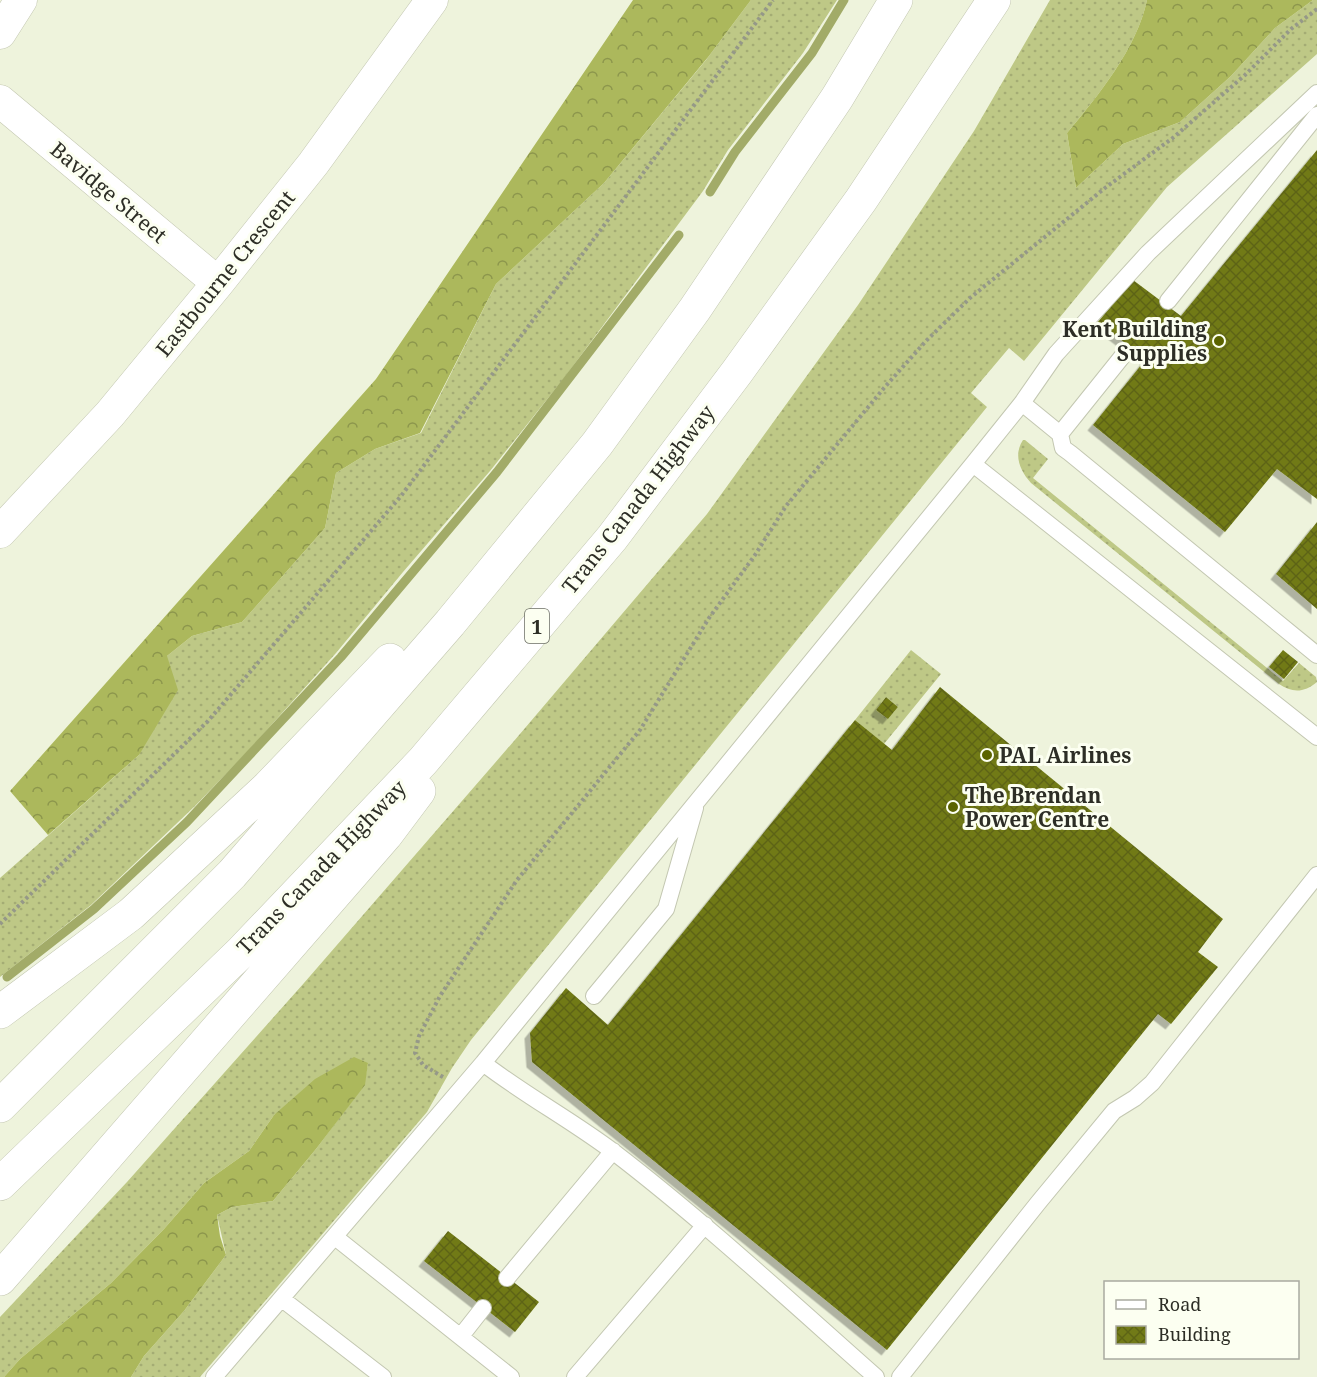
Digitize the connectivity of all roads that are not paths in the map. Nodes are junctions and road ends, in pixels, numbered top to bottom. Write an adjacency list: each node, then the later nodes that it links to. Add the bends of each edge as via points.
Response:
1 (21, 0): 5 (street)
2 (432, 0): 9 (street, Eastbourne Crescent, via 313,164)
3 (896, 0): 14 (highway, via 837,98 702,300)
4 (994, 0): 17 (highway, Trans Canada Highway / 1, via 854,210)
5 (0, 33)
6 (1317, 93): 12 (lane, via 1148,253 1056,354)
7 (0, 101): 9 (street, Bavidge Street)
8 (1317, 115): 10 (lane)
9 (218, 283): 16 (street, Eastbourne Crescent, via 110,414)
10 (1168, 301)
11 (1125, 354): 13 (lane)
12 (1022, 403): 13 (lane); 15 (lane)
13 (1060, 434): 18 (lane, via 1063,448)
14 (597, 444): 23 (highway, via 268,787 131,914); 25 (highway, via 450,623 232,874)
15 (974, 464): 19 (lane); 20 (lane)
16 (0, 532)
17 (612, 538): 27 (highway, Trans Canada Highway / 1, via 423,761 241,952); 31 (highway, via 386,835)
18 (1317, 655)
19 (1317, 735)
20 (697, 801): 22 (lane, via 666,909); 24 (lane)
21 (1317, 875): 40 (lane, via 1152,1083 1114,1111)
22 (594, 996)
23 (0, 1012)
24 (483, 1063): 26 (lane); 29 (lane)
25 (0, 1106)
26 (613, 1151): 28 (lane); 30 (lane)
27 (0, 1184)
28 (705, 1225): 38 (lane); 39 (lane)
29 (335, 1237): 32 (lane); 34 (lane)
30 (507, 1278)
31 (0, 1279)
32 (282, 1299): 35 (lane); 36 (lane)
33 (483, 1308): 34 (lane)
34 (460, 1336): 37 (lane)
35 (214, 1377)
36 (383, 1377)
37 (512, 1377)
38 (575, 1377)
39 (876, 1377)
40 (900, 1377)

